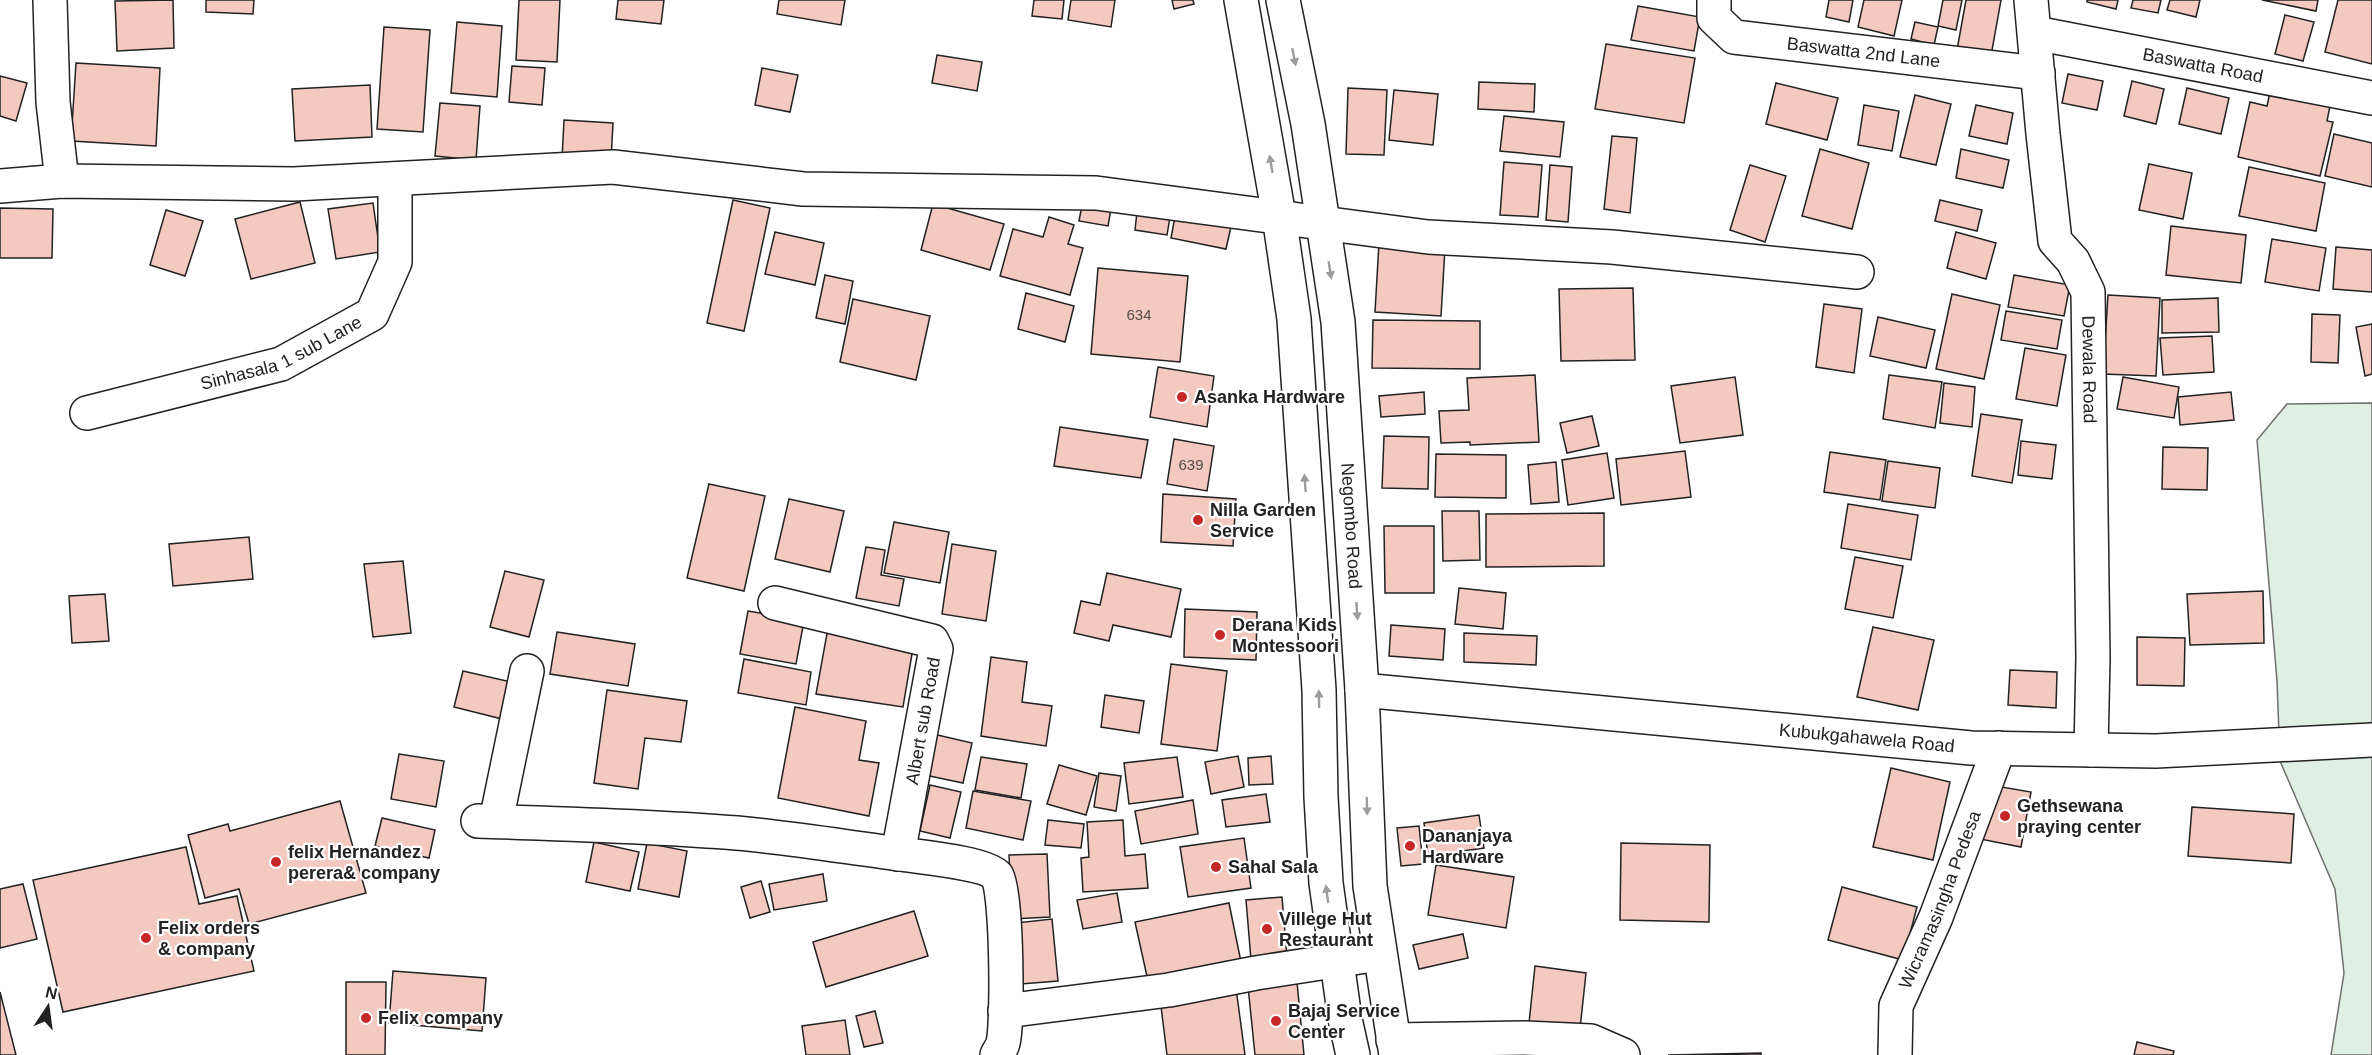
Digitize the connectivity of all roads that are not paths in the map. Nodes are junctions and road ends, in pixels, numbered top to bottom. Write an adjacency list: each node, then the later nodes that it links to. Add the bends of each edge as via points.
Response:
1 (50, 0): 10 (main road, via 52,102)
2 (1241, 0): 12 (main road, one-way to 2)
3 (1283, 0): 13 (main road, Negombo Road, one-way to 13)
4 (1714, 0): 7 (main road, Baswatta 2nd Lane, via 1714,18 1734,37)
5 (2031, 0): 6 (main road, Dewala Road)
6 (2035, 33): 7 (main road, Dewala Road); 8 (main road, Baswatta Road)
7 (2038, 73): 21 (main road, Dewala Road, via 2055,241 2073,261 2088,291)
8 (2372, 98)
9 (395, 179): 10 (main road, via 294,184); 12 (main road, via 613,167 803,189 1096,193); 15 (main road, Sinhasala 1 sub Lane, via 395,262 372,314 281,364)
10 (62, 181): 11 (main road)
11 (0, 186)
12 (1279, 216): 13 (main road); 24 (main road, one-way to 12, via 1326,883 1319,690 1295,330)
13 (1323, 224): 14 (main road, via 1428,237 1612,246); 18 (main road, Negombo Road, one-way to 18, via 1338,322)
14 (1857, 272)
15 (87, 413)
16 (775, 603): 22 (main road, Albert sub Road, via 932,641 936,649)
17 (527, 671): 22 (main road, via 487,821 737,833)
18 (1362, 690): 20 (main road, Kubukgahawela Road); 23 (main road, Negombo Road, one-way to 23, via 1370,886)
19 (2372, 740): 21 (main road, Kubukgahawela Road, via 2157,752)
20 (1999, 748): 21 (main road, Kubukgahawela Road); 30 (main road, Wicramasingha Pedesa, via 1936,916 1896,1006)
21 (2091, 750)
22 (898, 854): 25 (main road, via 944,860 988,870 997,876 1004,927)
23 (1379, 954): 24 (main road); 26 (main road, Negombo Road)
24 (1336, 961): 25 (main road, via 1169,990); 28 (main road)
25 (1005, 1011): 27 (main road, via 1003,1044)
26 (1394, 1047): 29 (main road, via 1525,1038 1591,1041)
27 (997, 1055)
28 (1353, 1055)
29 (1623, 1055)
30 (1895, 1055)

